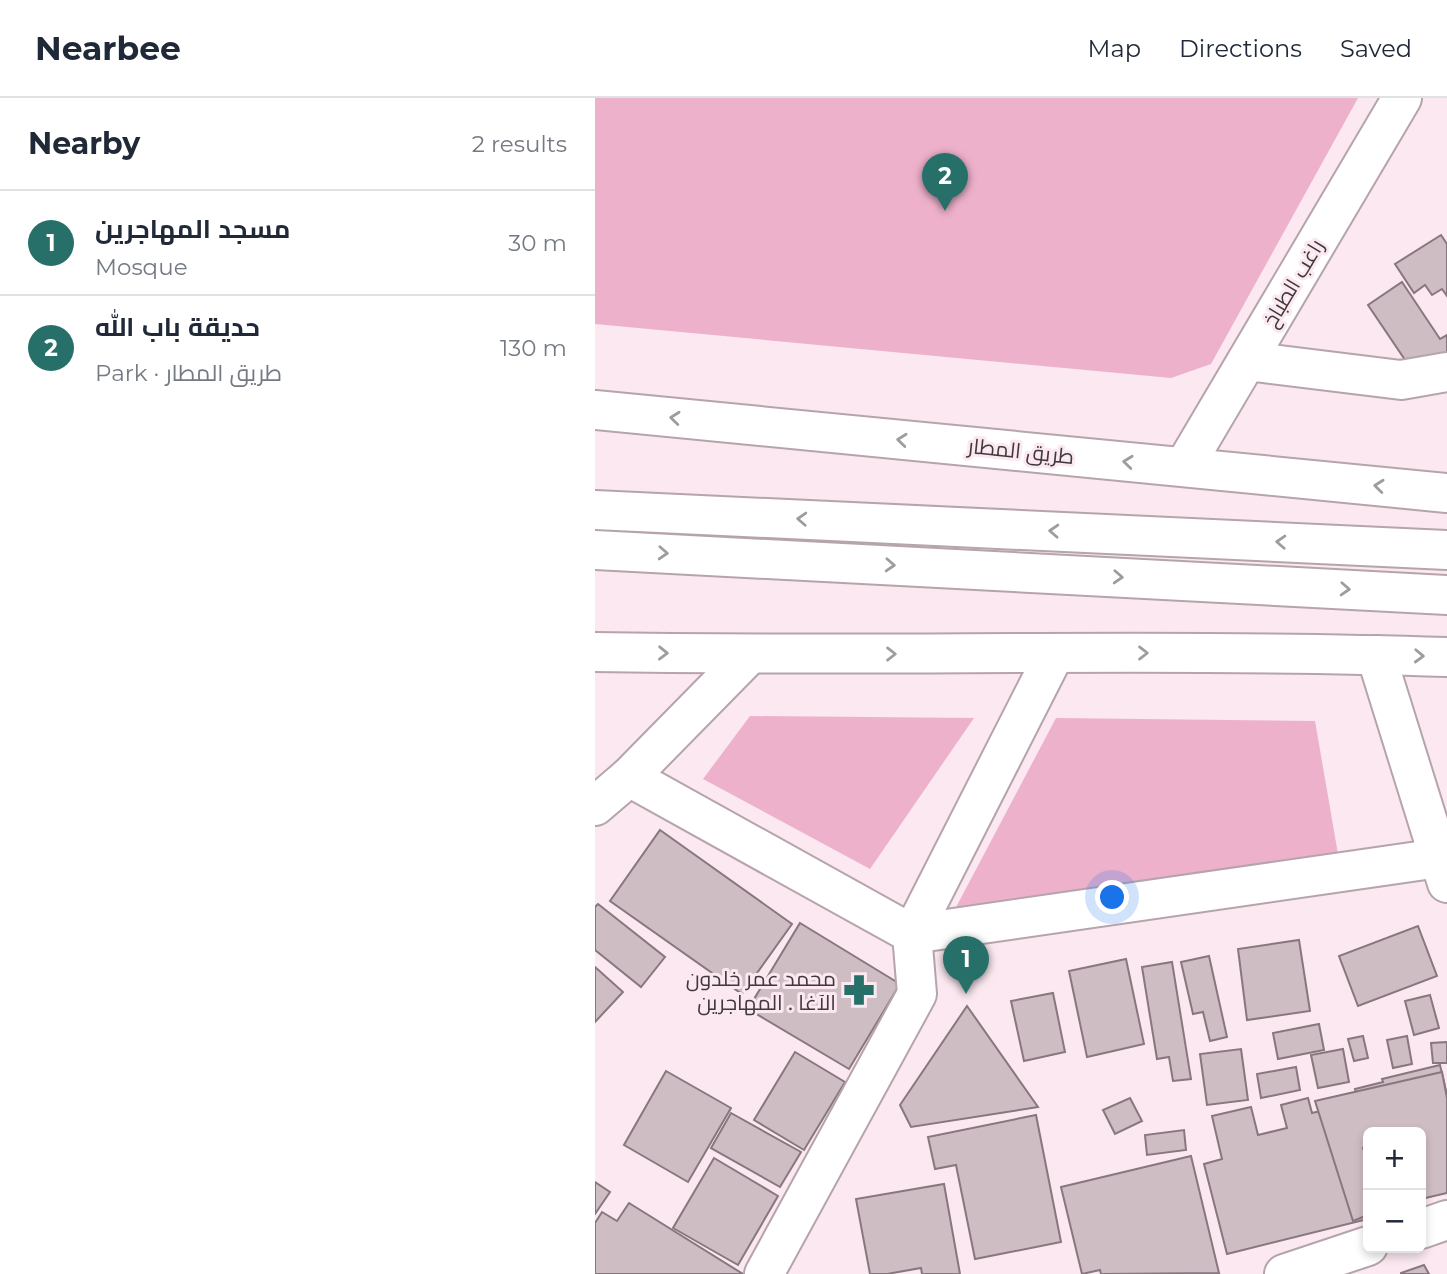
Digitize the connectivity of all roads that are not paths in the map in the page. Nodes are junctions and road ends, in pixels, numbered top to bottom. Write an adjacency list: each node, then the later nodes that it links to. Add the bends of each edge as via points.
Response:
1 (1402, 98): 2 (main road, راغب الطباخ)
2 (1247, 361): 3 (main road, via 1401,380); 5 (main road, راغب الطباخ)
3 (1447, 372)
4 (595, 410): 5 (main road, طريق المطار, one-way to 4)
5 (1184, 467): 6 (main road, طريق المطار, one-way to 5)
6 (1447, 493)
7 (595, 510): 9 (main road, one-way to 7)
8 (595, 550): 10 (main road, one-way to 10)
9 (1447, 550)
10 (1447, 595)
11 (595, 652): 13 (main road, one-way to 13)
12 (1055, 653): 13 (main road, one-way to 12); 14 (main road, one-way to 14); 19 (main road)
13 (749, 654): 16 (main road)
14 (1376, 654): 15 (main road, one-way to 15); 18 (main road)
15 (1447, 657)
16 (629, 777): 17 (main road); 19 (main road)
17 (595, 806)
18 (1443, 871): 19 (main road)
19 (912, 934): 24 (main road, via 917,993)
20 (1447, 1220): 21 (main road)
21 (1426, 1227)
22 (1363, 1248): 23 (main road)
23 (1322, 1268): 25 (main road)
24 (764, 1274)
25 (1284, 1274)

